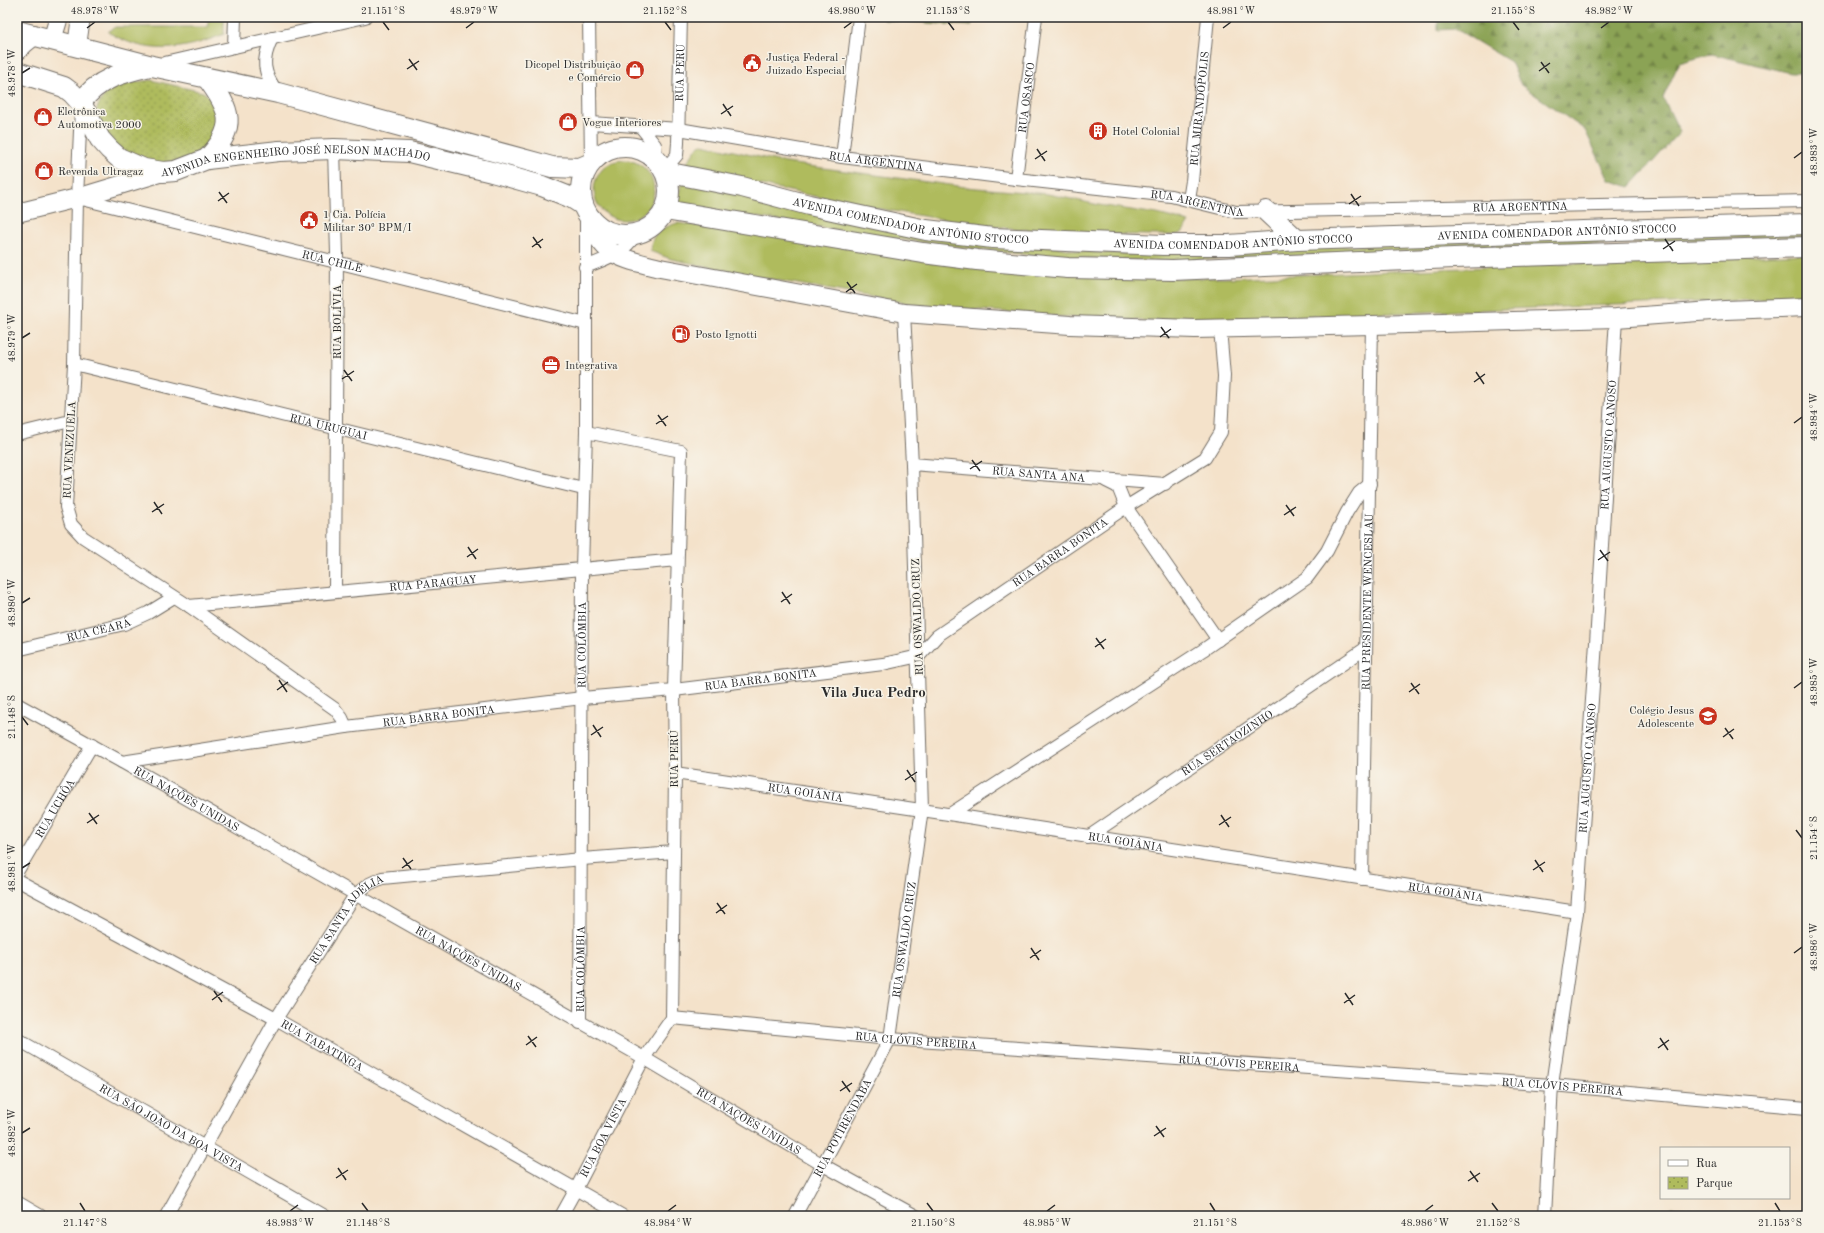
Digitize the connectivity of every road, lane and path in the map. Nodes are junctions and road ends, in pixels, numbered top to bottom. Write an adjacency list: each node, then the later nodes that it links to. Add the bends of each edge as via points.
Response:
1 (59, 17): 10 (street)
2 (81, 17): 12 (street)
3 (234, 17): 13 (street)
4 (365, 17): 11 (street)
5 (589, 17): 20 (street)
6 (681, 17): 22 (street, RUA PERU)
7 (859, 17): 24 (street)
8 (1036, 17): 29 (street, RUA OSASCO)
9 (1208, 17): 31 (street, RUA MIRANDÓPOLIS)
10 (35, 35): 12 (main road); 14 (main road)
11 (272, 38): 13 (street); 18 (street, via 266,52 264,67 268,81)
12 (77, 46): 15 (main road)
13 (234, 46): 15 (street)
14 (17, 50)
15 (152, 66): 17 (main road); 19 (main road, via 128,71 103,81 86,94)
16 (17, 72): 19 (main road, AVENIDA ENGENHEIRO JOSÉ NELSON MACHADO, via 64,87)
17 (207, 78): 18 (main road); 25 (main road, via 225,103 228,122 224,139)
18 (278, 93): 26 (main road, via 552,167 580,168)
19 (81, 102): 28 (main road, AVENIDA ENGENHEIRO JOSÉ NELSON MACHADO, via 100,139 109,150 129,163); 30 (street, RUA VENEZUELA)
20 (591, 123): 21 (street, RUA ARGENTINA); 26 (street)
21 (640, 126): 22 (street, RUA ARGENTINA); 27 (street, via 655,145)
22 (679, 129): 24 (street, RUA ARGENTINA); 27 (street, RUA PERU, via 677,155)
23 (334, 149): 25 (main road, AVENIDA ENGENHEIRO JOSÉ NELSON MACHADO, via 279,151); 35 (main road, AVENIDA ENGENHEIRO JOSÉ NELSON MACHADO, via 409,152 492,172 542,186 572,198); 42 (street, RUA BOLÍVIA)
24 (842, 157): 29 (street, RUA ARGENTINA)
25 (207, 160): 28 (main road, AVENIDA ENGENHEIRO JOSÉ NELSON MACHADO, via 176,171)
26 (590, 163): 27 (main road, via 608,150 618,147 638,148); 35 (main road, via 581,186)
27 (662, 167): 33 (main road, via 670,187); 39 (main road, AVENIDA COMENDADOR ANTÔNIO STOCCO, via 810,205 926,230 993,238 1170,245 1229,245)
28 (162, 172): 30 (street)
29 (1016, 179): 31 (street, RUA ARGENTINA)
30 (77, 198): 36 (street); 42 (street, RUA CHILE); 50 (street, RUA VENEZUELA)
31 (1189, 200): 34 (street, RUA ARGENTINA, via 1236,212)
32 (1807, 201): 34 (street, RUA ARGENTINA)
33 (665, 210): 38 (main road, via 651,228); 40 (main road, AVENIDA COMENDADOR ANTÔNIO STOCCO, via 931,254 1068,268 1173,270)
34 (1266, 211): 39 (main road)
35 (586, 212): 38 (main road, via 608,232 618,235); 41 (street, via 596,236); 43 (street, RUA COLÔMBIA)
36 (17, 213)
37 (1807, 224): 39 (main road, AVENIDA COMENDADOR ANTÔNIO STOCCO)
38 (636, 234): 41 (street, via 631,243)
39 (1297, 240)
40 (1807, 247)
41 (614, 255): 43 (street); 45 (street, via 660,268)
42 (336, 262): 47 (street, RUA CHILE); 52 (street, RUA BOLÍVIA)
43 (585, 267): 47 (street, RUA COLÔMBIA)
44 (1807, 307): 46 (street)
45 (904, 313): 49 (street, via 1070,325); 55 (street, RUA OSWALDO CRUZ)
46 (1616, 318): 48 (street); 86 (street, RUA AUGUSTO CANOSO)
47 (586, 324): 53 (street, RUA COLÔMBIA)
48 (1372, 325): 49 (street); 58 (street, RUA PRESIDENTE WENCESLAU)
49 (1220, 328): 57 (street, RUA BARRA BONITA, via 1224,376 1221,432 1205,458)
50 (74, 364): 51 (street, RUA VENEZUELA); 52 (street, RUA URUGUAI)
51 (70, 421): 54 (street); 64 (street, RUA VENEZUELA, via 66,507 71,524 83,537)
52 (337, 428): 59 (street, RUA URUGUAI); 63 (street, RUA BOLÍVIA)
53 (586, 432): 59 (street, RUA COLÔMBIA); 61 (street, RUA PERÚ, via 681,451)
54 (17, 434)
55 (912, 464): 56 (street, RUA SANTA ANA); 69 (street, RUA OSWALDO CRUZ)
56 (1104, 479): 57 (street, RUA SANTA ANA); 60 (street, via 1118,487)
57 (1165, 484): 60 (street, RUA BARRA BONITA)
58 (1370, 484): 66 (street, via 1359,493 1327,551 1307,578); 67 (street, RUA PRESIDENTE WENCESLAU)
59 (583, 489): 62 (street, RUA COLÔMBIA)
60 (1126, 507): 66 (street); 69 (street, RUA BARRA BONITA, via 937,636)
61 (677, 560): 62 (street, RUA PARAGUAY); 70 (street, RUA PERÚ)
62 (582, 568): 63 (street, RUA PARAGUAY); 71 (street, RUA COLÔMBIA)
63 (335, 591): 65 (street, RUA PARAGUAY)
64 (174, 597): 65 (street, RUA VENEZUELA); 68 (street, RUA CEARÁ, via 124,624)
65 (189, 606): 73 (street, RUA VENEZUELA, via 335,709)
66 (1218, 640): 78 (street)
67 (1366, 648): 79 (street, RUA SERTÃOZINHO); 83 (street, RUA PRESIDENTE WENCESLAU)
68 (17, 650)
69 (919, 656): 70 (street, RUA BARRA BONITA, via 883,664); 77 (street, RUA OSWALDO CRUZ)
70 (674, 690): 71 (street, RUA BARRA BONITA); 76 (street, RUA PERÚ)
71 (582, 698): 73 (street, RUA BARRA BONITA); 81 (street, RUA COLÔMBIA)
72 (17, 704): 74 (street, RUA NAÇÕES UNIDAS)
73 (346, 727): 75 (street, RUA BARRA BONITA)
74 (92, 745): 75 (street, RUA NAÇÕES UNIDAS); 82 (street, RUA UCHÔA)
75 (122, 762): 85 (street, RUA NAÇÕES UNIDAS)
76 (675, 773): 77 (street, RUA GOIÂNIA); 80 (street, RUA PERÚ)
77 (922, 809): 78 (street, RUA GOIÂNIA); 91 (street, RUA OSWALDO CRUZ)
78 (950, 814): 79 (street, RUA GOIÂNIA)
79 (1088, 837): 83 (street, RUA GOIÂNIA)
80 (674, 852): 81 (street, RUA SANTA ADÉLIA); 87 (street, RUA PERÚ)
81 (582, 859): 85 (street, RUA SANTA ADÉLIA, via 382,878); 89 (street, RUA COLÔMBIA)
82 (17, 872)
83 (1362, 879): 86 (street, RUA GOIÂNIA)
84 (17, 880): 88 (street, RUA TABATINGA)
85 (355, 895): 88 (street, RUA SANTA ADÉLIA); 89 (street, RUA NAÇÕES UNIDAS)
86 (1577, 912): 93 (street, RUA AUGUSTO CANOSO)
87 (672, 1018): 91 (street, RUA CLÓVIS PEREIRA); 92 (street)
88 (276, 1019): 95 (street, RUA SANTA ADÉLIA); 97 (street, RUA TABATINGA)
89 (580, 1023): 92 (street, RUA NAÇÕES UNIDAS)
90 (17, 1039): 95 (street, RUA SÃO JOÃO DA BOA VISTA)
91 (890, 1039): 93 (street, RUA CLÓVIS PEREIRA); 96 (street, RUA POTIRENDABA)
92 (644, 1058): 96 (street, RUA NAÇÕES UNIDAS); 97 (street, RUA BOA VISTA)
93 (1552, 1086): 94 (street, RUA CLÓVIS PEREIRA); 106 (street, RUA AUGUSTO CANOSO)
94 (1807, 1108)
95 (205, 1147): 100 (street, RUA SANTA ADÉLIA); 101 (street, RUA SÃO JOÃO DA BOA VISTA)
96 (823, 1165): 104 (street, RUA POTIRENDABA); 105 (street, RUA NAÇÕES UNIDAS)
97 (576, 1189): 102 (street, RUA BOA VISTA); 103 (street, RUA TABATINGA)
98 (17, 1202): 99 (street)
99 (41, 1216)
100 (166, 1216)
101 (325, 1216)
102 (561, 1216)
103 (623, 1216)
104 (795, 1216)
105 (916, 1216)
106 (1545, 1216)

